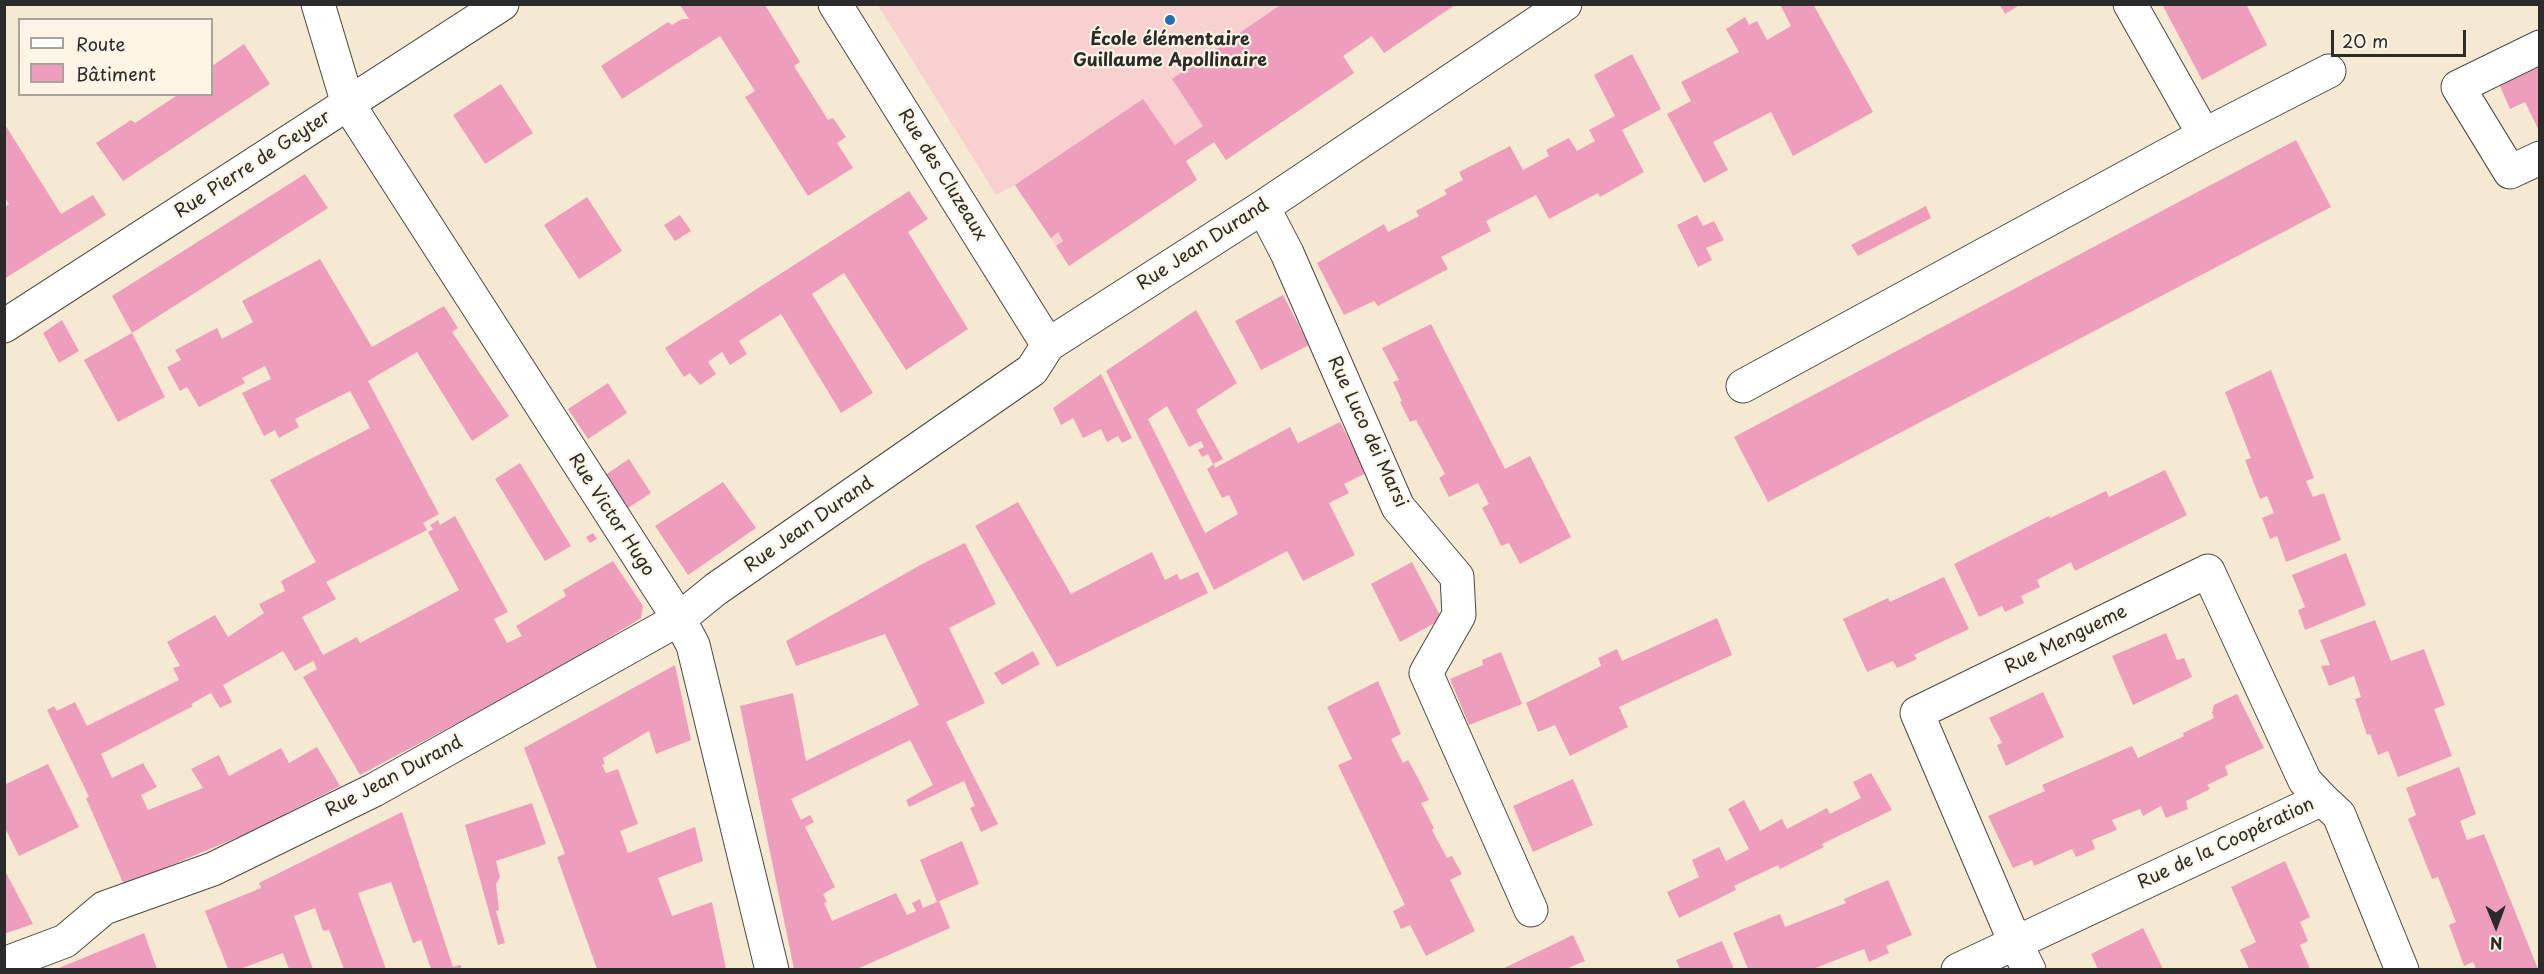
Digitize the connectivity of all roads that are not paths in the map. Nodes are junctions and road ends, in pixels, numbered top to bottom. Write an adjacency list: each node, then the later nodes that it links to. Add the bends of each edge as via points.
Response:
1 (318, 4): 8 (street, Rue Victor Hugo)
2 (502, 4): 8 (street, Rue Pierre de Geyter)
3 (835, 4): 13 (street, Rue des Cluzeaux)
4 (1565, 4): 11 (street, Rue Jean Durand)
5 (2130, 4): 9 (street)
6 (2540, 47): 10 (street, via 2458,87 2510,172)
7 (2329, 71): 9 (street)
8 (348, 104): 12 (street, Rue Pierre de Geyter); 15 (street, Rue Victor Hugo)
9 (2204, 135): 14 (street)
10 (2540, 158)
11 (1263, 207): 13 (street, Rue Jean Durand); 17 (street, Rue Luco dei Marsi, via 1287,252 1398,507 1457,577 1459,615 1425,673)
12 (4, 326)
13 (1048, 345): 15 (street, Rue Jean Durand, via 1032,370 716,589)
14 (1743, 386)
15 (680, 619): 19 (street, Rue Jean Durand, via 374,789 213,869 104,908 65,940); 20 (street, Rue Victor Hugo, via 693,645)
16 (2322, 799): 18 (street, Rue de la Coopération); 18 (street, Rue Mengueme, via 2305,781 2208,571 1917,713); 22 (street, Rue de la Coopération, via 2339,815)
17 (1531, 910)
18 (2022, 956): 21 (street, Rue de la Coopération)
19 (4, 964)
20 (772, 969)
21 (1958, 969)
22 (2402, 969)

